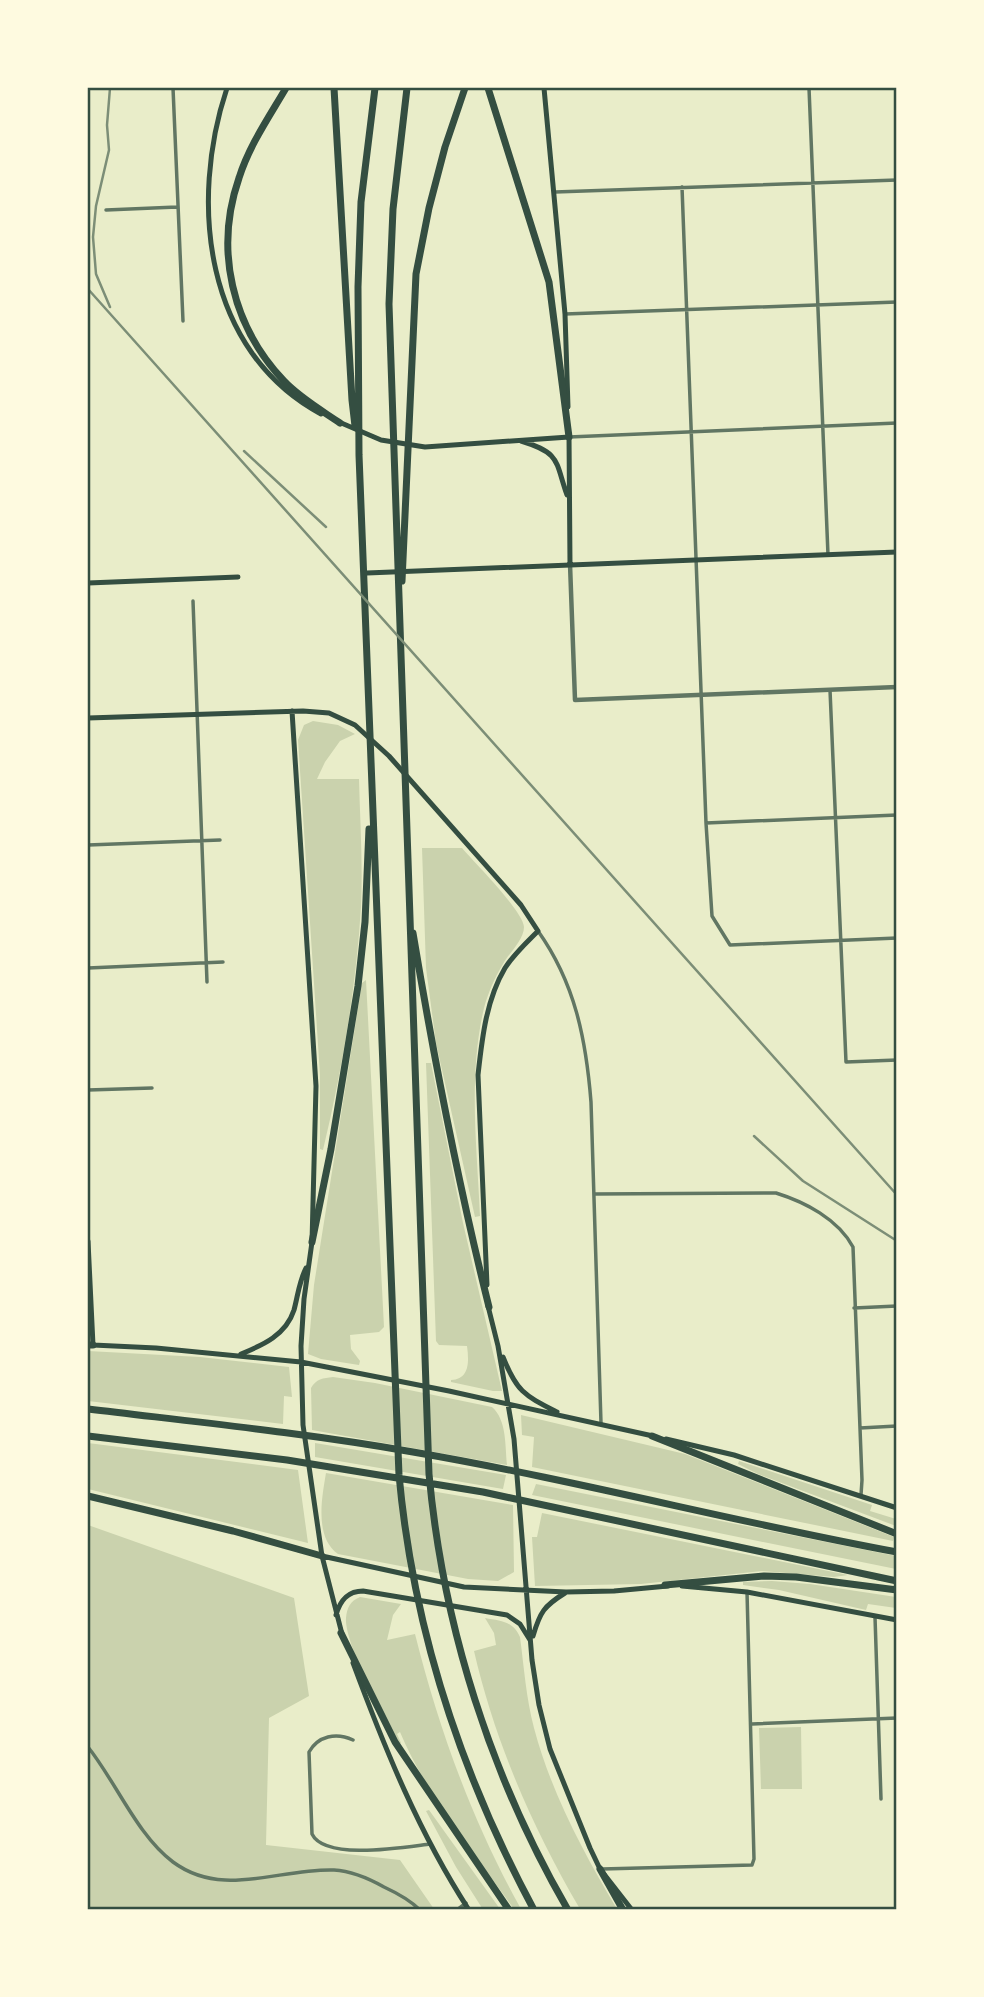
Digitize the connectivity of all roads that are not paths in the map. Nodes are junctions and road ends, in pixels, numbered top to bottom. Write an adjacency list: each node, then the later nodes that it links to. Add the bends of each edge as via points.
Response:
1 (173, 88): 15 (street)
2 (227, 88): 23 (main road, via 212,140 207,203 221,289 238,330 262,366 305,405)
3 (286, 88): 23 (highway, via 239,178 228,234 230,274 239,312 264,357 292,388)
4 (334, 88): 22 (highway)
5 (375, 88): 22 (highway, via 361,202)
6 (407, 88): 38 (highway, via 393,209 389,304)
7 (465, 88): 38 (highway, via 445,147 416,274)
8 (544, 88): 14 (main road)
9 (809, 88): 12 (street)
10 (489, 91): 27 (highway, via 549,282)
11 (897, 180): 12 (street)
12 (813, 183): 13 (street); 18 (street)
13 (682, 187): 14 (street); 19 (street)
14 (555, 192): 20 (main road)
15 (177, 207): 16 (street); 21 (street)
16 (106, 210)
17 (897, 302): 18 (street)
18 (818, 304): 19 (street); 25 (street)
19 (687, 310): 20 (street); 26 (street)
20 (565, 314): 27 (main road)
21 (183, 321)
22 (355, 402): 45 (highway)
23 (340, 423): 28 (main road, via 398,444 425,447)
24 (897, 423): 25 (street)
25 (823, 426): 26 (street); 31 (street)
26 (692, 432): 27 (street); 32 (street)
27 (569, 437): 28 (main road); 29 (main road)
28 (515, 439): 29 (main road, via 536,445 556,459)
29 (568, 497): 33 (main road)
30 (897, 552): 31 (main road)
31 (828, 555): 32 (main road)
32 (697, 559): 33 (main road); 41 (street)
33 (570, 564): 34 (main road); 41 (street, via 575,700)
34 (367, 573)
35 (238, 577): 36 (main road)
36 (88, 583)
37 (193, 601): 43 (street)
38 (400, 610): 52 (highway)
39 (897, 687): 40 (street)
40 (831, 690): 41 (street); 47 (street)
41 (701, 695): 48 (street)
42 (292, 711): 43 (main road); 53 (main road, via 329,713 355,725 390,756 521,905); 65 (main road, via 316,1086)
43 (198, 714): 44 (main road); 50 (street)
44 (88, 718)
45 (372, 808): 65 (highway, via 358,986); 111 (highway, via 400,1492 424,1627 455,1736 504,1854)
46 (897, 815): 47 (street)
47 (836, 817): 48 (street); 55 (street)
48 (706, 822): 55 (street, via 712,916 730,945)
49 (220, 840): 50 (street)
50 (202, 841): 51 (street); 57 (street)
51 (88, 845)
52 (408, 901): 68 (highway, via 436,1070); 112 (highway, via 432,1503 446,1589 475,1700 507,1787)
53 (538, 931): 63 (street, via 567,979 579,1015 588,1067); 68 (main road, via 505,968 482,1043 479,1088)
54 (897, 938): 55 (street)
55 (841, 940): 60 (street, via 846,1062)
56 (223, 962): 57 (street)
57 (207, 963): 58 (street); 59 (street)
58 (88, 968)
59 (207, 982)
60 (897, 1060)
61 (152, 1088): 62 (street)
62 (88, 1090)
63 (594, 1194): 69 (street, via 776,1193 797,1199 843,1232 853,1247); 77 (street)
64 (88, 1241): 70 (main road)
65 (312, 1242): 66 (main road)
66 (308, 1265): 72 (main road, via 285,1326 265,1345); 73 (main road)
67 (897, 1306): 69 (street)
68 (489, 1307): 71 (main road)
69 (854, 1308): 79 (street)
70 (90, 1345): 72 (main road)
71 (498, 1346): 74 (main road); 76 (main road, via 512,1380 526,1396)
72 (239, 1355): 73 (main road)
73 (301, 1362): 74 (main road); 87 (main road, via 305,1448)
74 (509, 1404): 76 (main road); 91 (main road)
75 (88, 1409): 86 (highway, via 413,1452)
76 (563, 1415): 77 (main road)
77 (601, 1423): 81 (main road)
78 (897, 1426): 79 (street)
79 (860, 1428): 82 (street)
80 (88, 1436): 88 (highway, via 287,1460 483,1492)
81 (652, 1436): 82 (main road, via 734,1455); 85 (highway)
82 (860, 1495): 84 (main road)
83 (88, 1496): 87 (highway)
84 (897, 1508)
85 (897, 1534)
86 (897, 1552)
87 (322, 1556): 91 (main road, via 464,1587); 94 (main road)
88 (897, 1581)
89 (665, 1585): 90 (highway, via 764,1576); 92 (main road); 93 (main road)
90 (897, 1590)
91 (526, 1591): 92 (main road); 98 (main road)
92 (566, 1592): 98 (main road, via 541,1613)
93 (747, 1592): 95 (main road); 101 (street)
94 (336, 1616): 97 (main road); 98 (main road, via 344,1598 363,1591 507,1615 520,1624)
95 (875, 1617): 96 (main road); 100 (street)
96 (897, 1620)
97 (341, 1633): 105 (main road, via 391,1764); 110 (highway, via 395,1742)
98 (531, 1643): 106 (main road, via 550,1749)
99 (897, 1718): 100 (street)
100 (878, 1719): 101 (street); 104 (street)
101 (752, 1724): 106 (street, via 752,1864)
102 (353, 1740): 105 (street, via 333,1735 312,1746 308,1760 315,1841 336,1849)
103 (88, 1747): 108 (street, via 151,1839 174,1863 193,1874 229,1881 341,1871 366,1877)
104 (881, 1799)
105 (430, 1844): 107 (main road)
106 (600, 1869): 113 (highway); 114 (main road)
107 (468, 1906): 109 (street)
108 (419, 1909)
109 (457, 1909)
110 (509, 1909)
111 (534, 1909)
112 (568, 1909)
113 (624, 1909)
114 (632, 1909)

